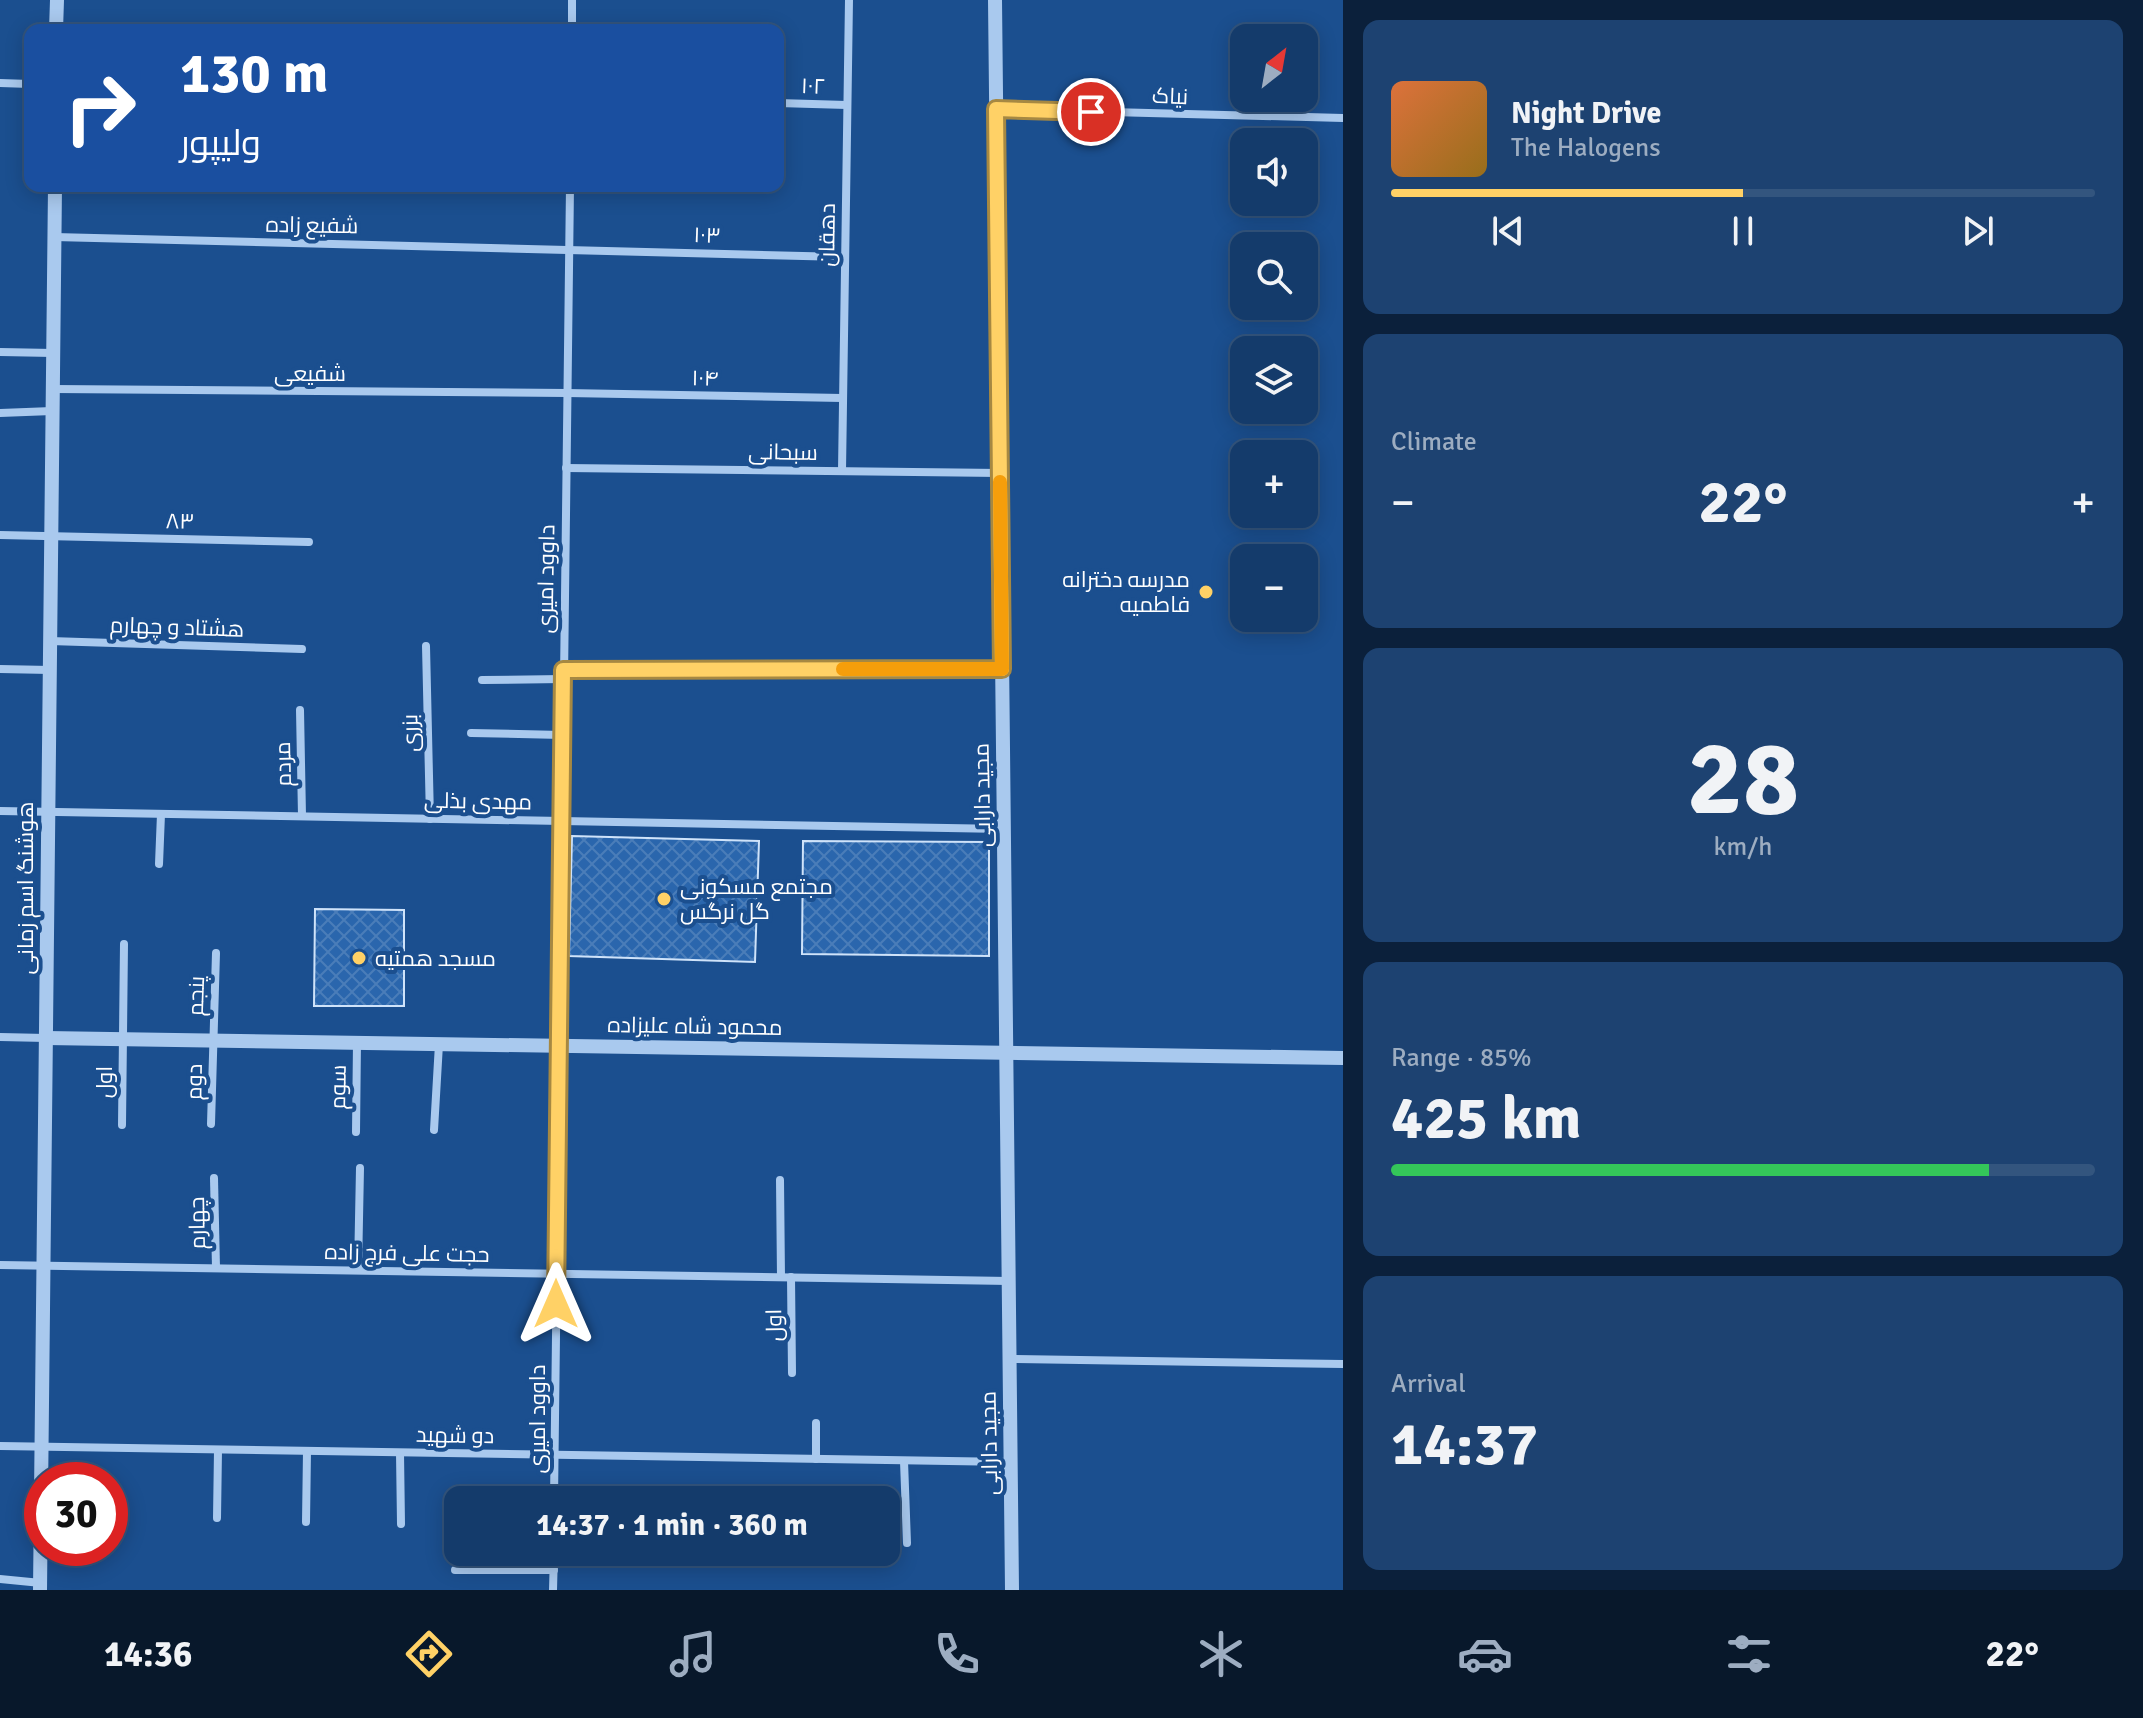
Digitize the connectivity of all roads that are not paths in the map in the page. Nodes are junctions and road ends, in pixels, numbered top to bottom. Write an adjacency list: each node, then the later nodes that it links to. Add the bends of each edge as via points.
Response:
1 (57, 0): 5 (street)
2 (572, 0): 6 (street)
3 (849, 0): 10 (street, دهقان)
4 (995, 0): 11 (street, مجید دارابی)
5 (56, 24)
6 (572, 24)
7 (0, 83): 8 (street)
8 (24, 84)
9 (784, 103): 10 (street, ۱۰۲)
10 (847, 105): 17 (street, دهقان)
11 (996, 109): 12 (street, نیاک); 27 (street, مجید دارابی)
12 (1343, 118)
13 (55, 192): 15 (street, هوشنگ اسم زمانی)
14 (570, 192): 16 (street, داوود امیری)
15 (54, 237): 16 (street, شفیع زاده); 19 (street, هوشنگ اسم زمانی)
16 (569, 250): 17 (street, ۱۰۳); 21 (street, داوود امیری)
17 (844, 257): 22 (street, دهقان)
18 (0, 352): 19 (street)
19 (53, 353): 20 (street, هوشنگ اسم زمانی)
20 (53, 389): 21 (street, شفیعی); 23 (street, هوشنگ اسم زمانی)
21 (567, 393): 22 (street, ۱۰۴); 25 (street, داوود امیری)
22 (842, 398): 26 (street, دهقان)
23 (52, 411): 24 (street); 29 (street, هوشنگ اسم زمانی)
24 (0, 413)
25 (566, 468): 26 (street, سبحانی); 37 (street, داوود امیری)
26 (842, 471): 27 (street, سبحانی)
27 (1000, 473): 35 (street, مجید دارابی)
28 (0, 535): 29 (street, ۸۳)
29 (51, 536): 30 (street, ۸۳); 31 (street, هوشنگ اسم زمانی)
30 (309, 542)
31 (50, 641): 33 (street, هشتاد و چهارم); 36 (street, هوشنگ اسم زمانی)
32 (426, 646): 46 (street, بزری)
33 (302, 649)
34 (0, 669): 36 (street)
35 (1002, 669): 37 (street); 48 (street, مجید دارابی)
36 (50, 670): 43 (street, هوشنگ اسم زمانی)
37 (563, 674): 38 (street); 41 (street, داوود امیری)
38 (482, 680)
39 (300, 710): 45 (street, مردم)
40 (471, 733): 41 (street)
41 (562, 735): 47 (street, داوود امیری)
42 (0, 811): 43 (street, مهدی بذلی)
43 (48, 812): 44 (street, مهدی بذلی); 53 (street, هوشنگ اسم زمانی)
44 (161, 814): 45 (street, مهدی بذلی); 49 (street)
45 (302, 816): 46 (street, مهدی بذلی)
46 (430, 819): 47 (street, مهدی بذلی)
47 (561, 821): 48 (street, مهدی بذلی); 58 (street, داوود امیری)
48 (1004, 829): 59 (street, مجید دارابی)
49 (159, 864)
50 (124, 944): 54 (street, اول)
51 (216, 953): 55 (street, پنجم)
52 (0, 1037): 53 (street)
53 (46, 1038): 54 (street, محمود شاه علیزاده); 69 (street, هوشنگ اسم زمانی)
54 (122, 1039): 55 (street, محمود شاه علیزاده); 62 (street, اول)
55 (213, 1040): 56 (street, محمود شاه علیزاده); 61 (street, دوم)
56 (357, 1042): 57 (street, محمود شاه علیزاده); 64 (street, سوم)
57 (439, 1044): 58 (street, محمود شاه علیزاده); 63 (street)
58 (558, 1046): 59 (street, محمود شاه علیزاده); 72 (street, داوود امیری)
59 (1007, 1053): 60 (street, محمود شاه علیزاده); 75 (street, مجید دارابی)
60 (1343, 1058)
61 (211, 1124)
62 (122, 1125)
63 (434, 1130)
64 (356, 1132)
65 (360, 1168): 71 (street)
66 (214, 1178): 70 (street, چهارم)
67 (780, 1180): 73 (street)
68 (0, 1265): 69 (street, حجت علی فرج زاده)
69 (44, 1266): 70 (street, حجت علی فرج زاده); 81 (street, هوشنگ اسم زمانی)
70 (216, 1268): 71 (street, حجت علی فرج زاده)
71 (358, 1270): 72 (street, حجت علی فرج زاده)
72 (556, 1273): 73 (street, حجت علی فرج زاده); 85 (street, داوود امیری)
73 (781, 1277): 74 (street, حجت علی فرج زاده)
74 (791, 1277): 75 (street, حجت علی فرج زاده); 78 (street, اول)
75 (1009, 1281): 76 (street, مجید دارابی)
76 (1010, 1359): 77 (street); 88 (street, مجید دارابی)
77 (1343, 1364)
78 (792, 1373)
79 (816, 1423): 86 (street)
80 (0, 1446): 81 (street, دو شهید)
81 (42, 1447): 82 (street, دو شهید); 98 (street, هوشنگ اسم زمانی)
82 (218, 1450): 83 (street, دو شهید); 90 (street)
83 (307, 1451): 84 (street, دو شهید); 91 (street)
84 (400, 1453): 85 (street, دو شهید); 92 (street)
85 (555, 1455): 86 (street, دو شهید); 89 (street, داوود امیری)
86 (816, 1459): 87 (street, دو شهید)
87 (904, 1461): 88 (street, دو شهید); 93 (street)
88 (1011, 1462): 100 (street, مجید دارابی)
89 (554, 1486)
90 (217, 1518)
91 (306, 1522)
92 (401, 1524)
93 (907, 1543)
94 (554, 1566): 96 (street)
95 (455, 1570): 96 (street)
96 (554, 1570): 99 (street)
97 (0, 1579): 98 (street)
98 (40, 1586)
99 (553, 1590)
100 (1012, 1590)

